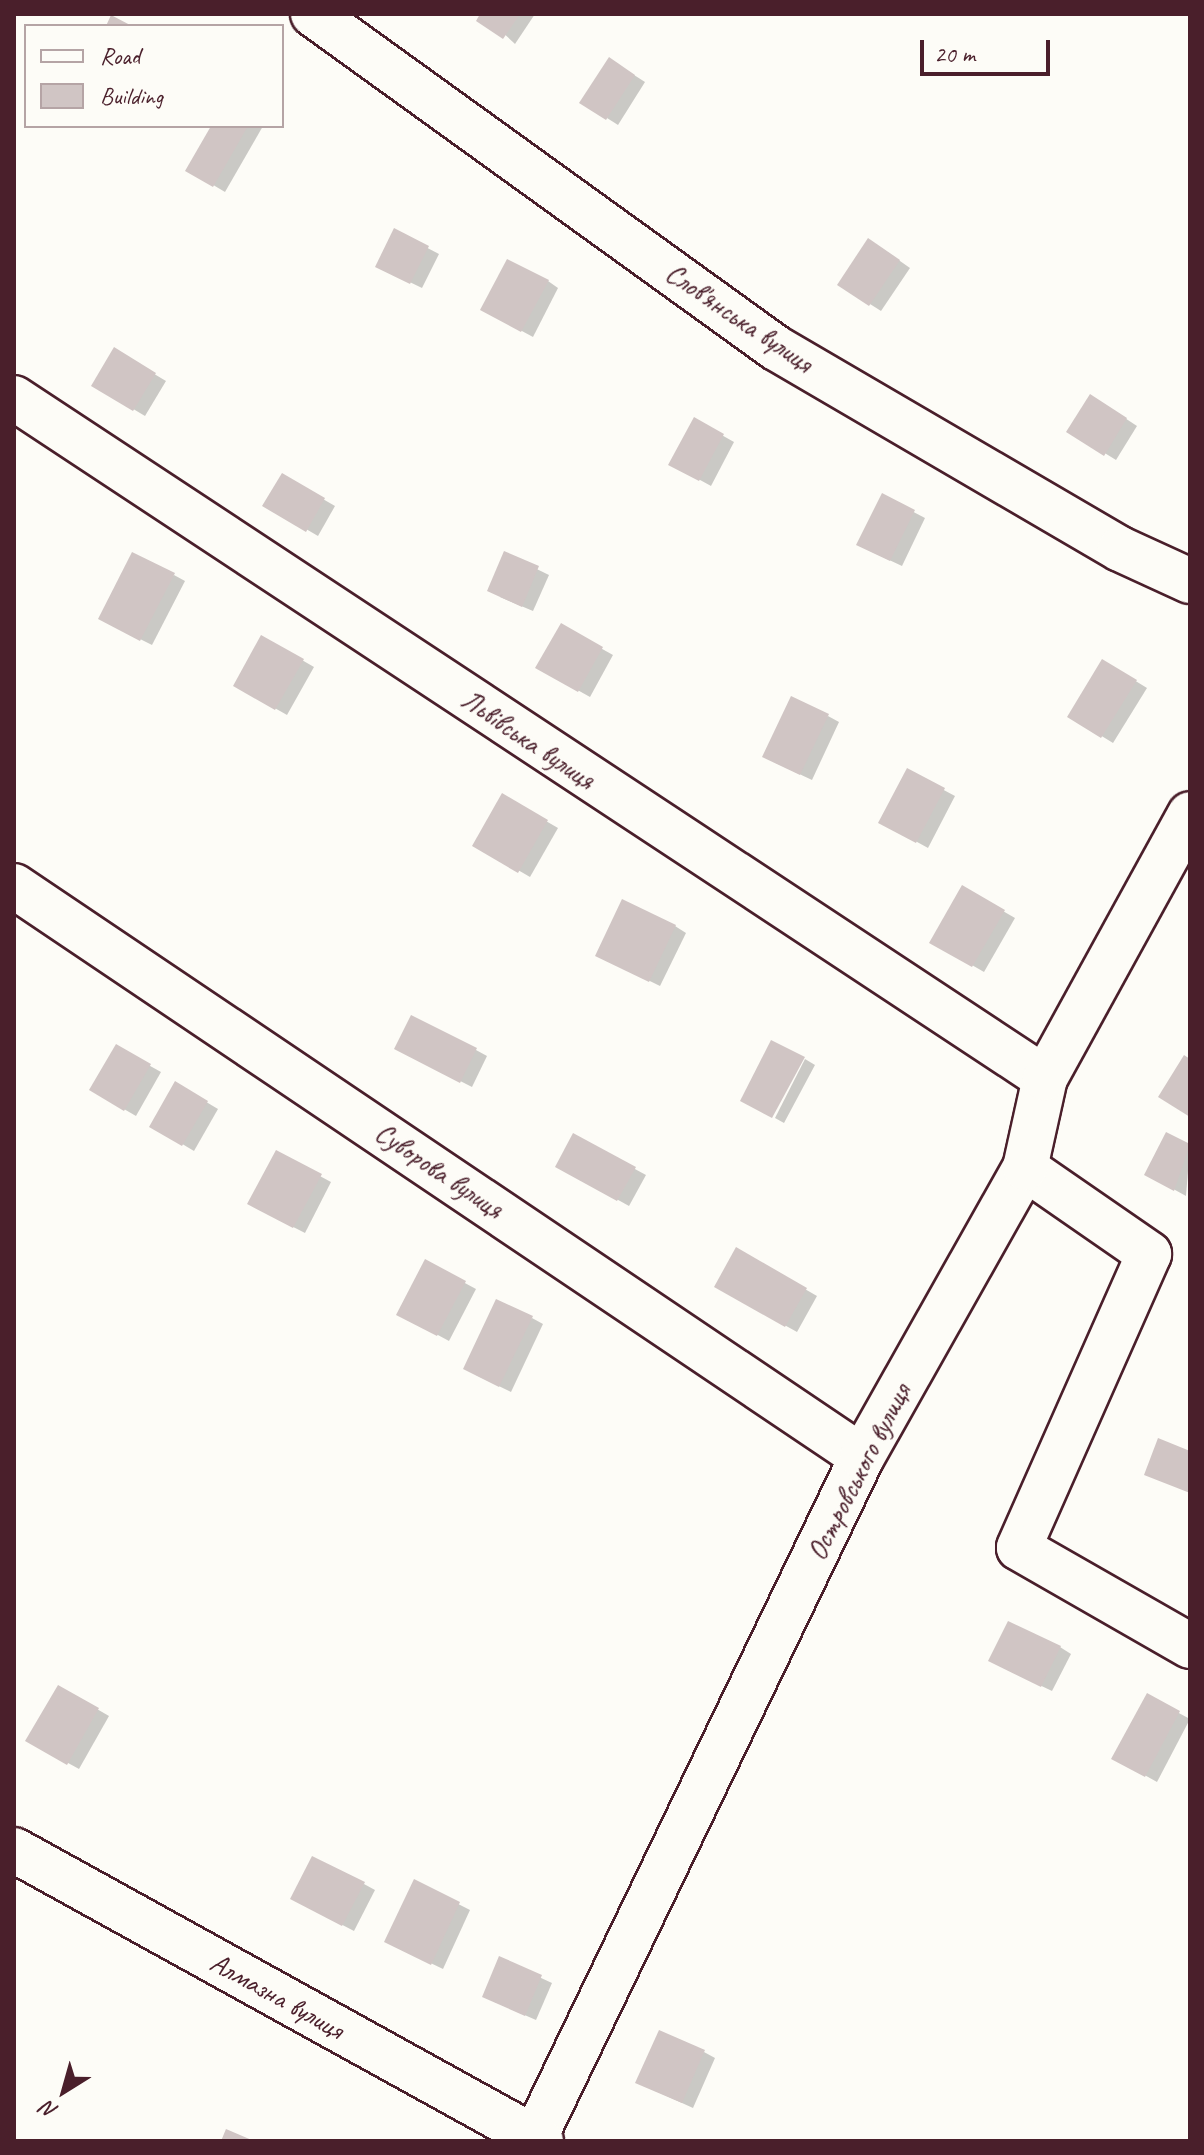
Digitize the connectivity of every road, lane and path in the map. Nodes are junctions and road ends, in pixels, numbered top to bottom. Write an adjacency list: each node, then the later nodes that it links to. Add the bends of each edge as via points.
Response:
1 (313, 14): 3 (street, Слов'янська вулиця, via 776,348 1120,549)
2 (14, 398): 6 (street, Львівська вулиця)
3 (1190, 581)
4 (1190, 814): 6 (street, Островського вулиця)
5 (14, 886): 8 (street, Суворова вулиця)
6 (1045, 1078): 7 (street, Островського вулиця)
7 (1025, 1168): 8 (street, Островського вулиця); 9 (street, via 1149,1254 1019,1548)
8 (862, 1457): 11 (street, Островського вулиця)
9 (1190, 1646)
10 (14, 1850): 11 (street, Алмазна вулиця)
11 (538, 2139)

